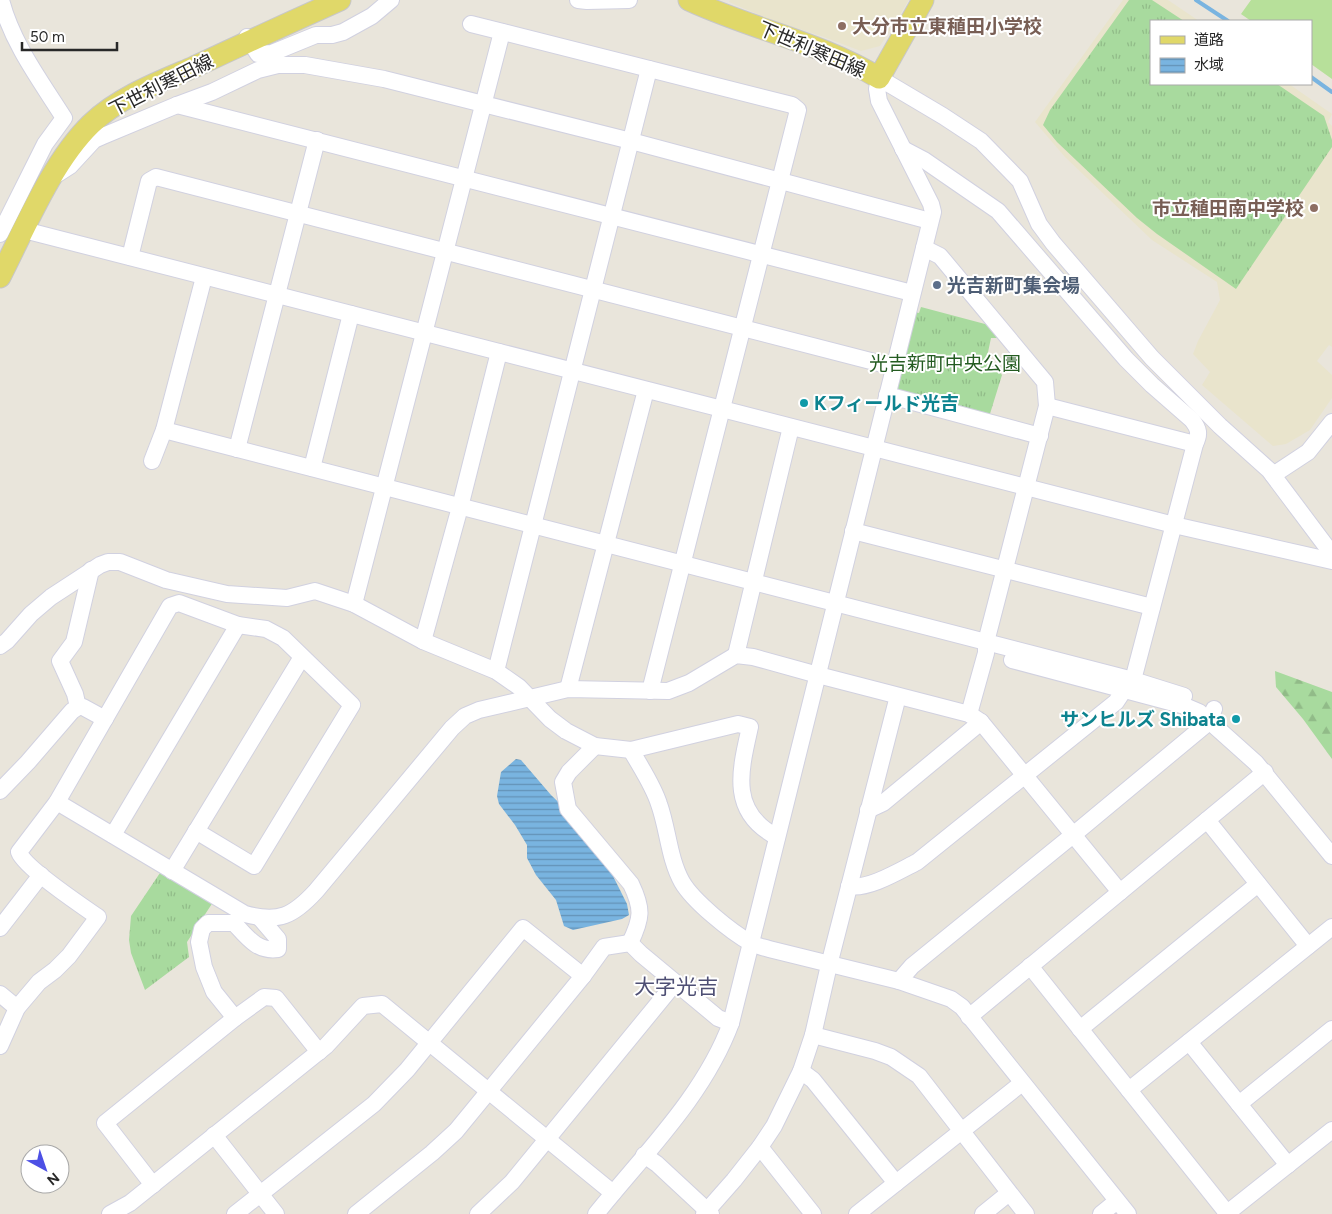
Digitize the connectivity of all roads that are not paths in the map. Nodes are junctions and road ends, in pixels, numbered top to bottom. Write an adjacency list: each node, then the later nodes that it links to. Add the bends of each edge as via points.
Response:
1 (1, 0): 24 (street, via 16,40 64,118 45,144)
2 (391, 0): 10 (street, via 372,16 343,32 311,36 272,53 258,54)
3 (578, 0): 4 (street)
4 (629, 0)
5 (689, 0): 12 (main road, 下世利寒田線, via 830,54)
6 (923, 0): 12 (main road, 下世利寒田線)
7 (332, 2): 10 (main road, 下世利寒田線)
8 (471, 24): 9 (street)
9 (502, 32): 11 (street); 14 (street)
10 (248, 39): 18 (main road, 下世利寒田線, via 107,111 79,137)
11 (649, 69): 16 (street); 20 (street, via 792,105 798,110)
12 (879, 78): 17 (street, via 876,89 879,102); 54 (street, via 974,135 1012,171 1046,234 1114,315 1152,358)
13 (177, 104): 14 (street, via 258,70 285,64 384,79); 15 (street); 18 (street, via 94,140 70,166)
14 (483, 105): 16 (street); 19 (street)
15 (317, 140): 19 (street); 21 (street)
16 (631, 141): 20 (street); 22 (street)
17 (903, 149): 23 (street, via 931,204); 49 (street, via 998,212 1126,360 1192,420 1199,436)
18 (50, 178): 25 (main road, 下世利寒田線)
19 (464, 178): 22 (street); 27 (street)
20 (780, 181): 23 (street); 28 (street)
21 (298, 214): 27 (street); 29 (street, via 156,177 149,181); 34 (street)
22 (612, 216): 28 (street); 32 (street)
23 (930, 221): 26 (street)
24 (1, 229)
25 (24, 230): 29 (street); 31 (main road, 下世利寒田線)
26 (924, 248): 33 (street); 43 (street, via 940,256 1044,382)
27 (445, 252): 32 (street); 37 (street)
28 (762, 254): 33 (street); 36 (street)
29 (130, 258): 30 (street)
30 (204, 276): 34 (street); 47 (street)
31 (0, 277)
32 (593, 289): 36 (street); 40 (street)
33 (912, 293): 39 (street)
34 (277, 295): 35 (street); 51 (street)
35 (351, 314): 37 (street); 53 (street)
36 (743, 328): 39 (street); 44 (street)
37 (424, 333): 38 (street); 55 (street)
38 (499, 352): 40 (street); 57 (street)
39 (894, 366): 42 (street)
40 (572, 371): 41 (street); 59 (street)
41 (646, 390): 44 (street); 61 (street)
42 (887, 395): 48 (street); 50 (street)
43 (1047, 406): 48 (street); 49 (street)
44 (722, 409): 46 (street); 64 (street)
45 (1332, 422): 54 (street, via 1308,452)
46 (791, 427): 50 (street); 67 (street)
47 (164, 430): 51 (street); 52 (street)
48 (1040, 436): 56 (street)
49 (1195, 444): 58 (street)
50 (874, 448): 56 (street); 60 (street)
51 (238, 449): 53 (street)
52 (152, 461)
53 (312, 468): 55 (street)
54 (1274, 475): 62 (street)
55 (384, 487): 57 (street); 69 (street)
56 (1027, 487): 58 (street); 65 (street)
57 (460, 506): 59 (street); 72 (street)
58 (1174, 524): 63 (street); 70 (street)
59 (533, 525): 61 (street); 77 (street)
60 (853, 531): 65 (street); 68 (street)
61 (606, 544): 64 (street); 80 (street)
62 (1332, 554)
63 (1332, 561)
64 (683, 564): 67 (street); 81 (street)
65 (1006, 568): 70 (street); 74 (street)
66 (91, 570): 69 (street, via 108,562 120,562 166,580 227,594 287,598 315,591); 73 (street, via 43,604); 85 (street, via 74,642 60,661)
67 (754, 582): 68 (street); 75 (street)
68 (836, 603): 74 (street); 78 (street)
69 (354, 604): 72 (street)
70 (1152, 607): 79 (street)
71 (238, 625): 76 (street, via 266,629 283,638); 88 (street, via 179,603 170,606); 98 (street)
72 (424, 641): 77 (street)
73 (0, 646)
74 (986, 648): 79 (street); 87 (street)
75 (736, 655): 78 (street); 81 (street, via 689,683 668,691)
76 (302, 658): 97 (street); 97 (street, via 352,705 254,866)
77 (496, 671): 84 (street)
78 (818, 675): 82 (street); 100 (street)
79 (1128, 685): 83 (street); 86 (street); 92 (street, via 1116,702)
80 (568, 689): 81 (street); 84 (street)
81 (650, 691)
82 (898, 696): 87 (street); 95 (street)
83 (1184, 696)
84 (530, 698): 89 (street, via 566,731); 107 (street, via 465,716 301,908 276,918)
85 (78, 707): 88 (street); 93 (street)
86 (1211, 715): 91 (street); 99 (street)
87 (975, 718): 92 (street); 95 (street, via 883,803)
88 (105, 719): 94 (street)
89 (595, 746): 90 (street); 110 (street, via 563,782 568,809 638,897 641,914)
90 (631, 750): 100 (street, via 738,724 750,727 740,785 744,806 767,832); 111 (street, via 659,803 682,882 725,924)
91 (1265, 772): 96 (street); 101 (street)
92 (1026, 776): 99 (street); 105 (street, via 917,862 857,888)
93 (0, 791)
94 (57, 802): 98 (street); 103 (street, via 19,852)
95 (868, 810): 105 (street)
96 (1207, 820): 104 (street); 106 (street)
97 (196, 831): 102 (street)
98 (113, 834): 102 (street)
99 (1074, 835): 106 (street); 116 (street, via 912,966)
100 (777, 837): 111 (street)
101 (1332, 856)
102 (172, 871): 107 (street, via 231,907)
103 (41, 874): 109 (street); 119 (street, via 98,917 69,956)
104 (1258, 884): 112 (street); 123 (street)
105 (849, 886): 113 (street)
106 (1120, 892): 114 (street)
107 (260, 918): 121 (street, via 278,938 278,949 269,950 251,943 234,923 208,923 202,929 199,942 204,967 214,992)
108 (1332, 927): 112 (street)
109 (0, 928)
110 (630, 943): 115 (street, via 604,947); 117 (street)
111 (751, 943): 113 (street); 122 (street)
112 (1308, 946): 127 (street)
113 (829, 965): 116 (street); 125 (street)
114 (1030, 966): 120 (street); 123 (street)
115 (583, 976): 126 (street, via 523,928); 133 (street)
116 (898, 981): 120 (street, via 951,999)
117 (675, 983): 122 (street, via 718,1018); 137 (street)
118 (0, 994): 119 (street)
119 (17, 1008): 128 (street)
120 (969, 1017): 131 (street)
121 (235, 1018): 129 (street, via 264,997 276,998); 143 (street, via 105,1123)
122 (731, 1023): 140 (street, via 724,1043 703,1078)
123 (1080, 1029): 132 (street)
124 (1332, 1029): 134 (street)
125 (813, 1035): 130 (street); 135 (street, via 891,1057 919,1076)
126 (428, 1042): 129 (street, via 382,1004 363,1006); 133 (street); 146 (street, via 407,1070 374,1104)
127 (1189, 1042): 132 (street); 134 (street)
128 (0, 1046)
129 (319, 1052): 136 (street)
130 (802, 1071): 139 (street); 142 (street, via 813,1080)
131 (1022, 1083): 135 (street); 147 (street)
132 (1129, 1090): 160 (street)
133 (489, 1091): 137 (street); 152 (street, via 456,1131)
134 (1239, 1104): 141 (street)
135 (962, 1131): 142 (street); 145 (street)
136 (214, 1136): 143 (street); 146 (street)
137 (548, 1138): 144 (street); 153 (street, via 512,1182)
138 (1329, 1138): 141 (street)
139 (760, 1147): 148 (street); 155 (street)
140 (644, 1155): 144 (street); 148 (street)
141 (1288, 1165): 160 (street)
142 (896, 1183): 156 (street)
143 (153, 1184): 149 (street)
144 (613, 1193): 154 (street)
145 (1009, 1193): 157 (street); 158 (street)
146 (260, 1194): 150 (street); 151 (street)
147 (1122, 1208): 159 (street)
148 (708, 1212)
149 (110, 1214)
150 (235, 1214)
151 (276, 1214)
152 (356, 1214)
153 (478, 1214)
154 (596, 1214)
155 (813, 1214)
156 (857, 1214)
157 (983, 1214)
158 (1026, 1214)
159 (1101, 1214)
160 (1226, 1214)

